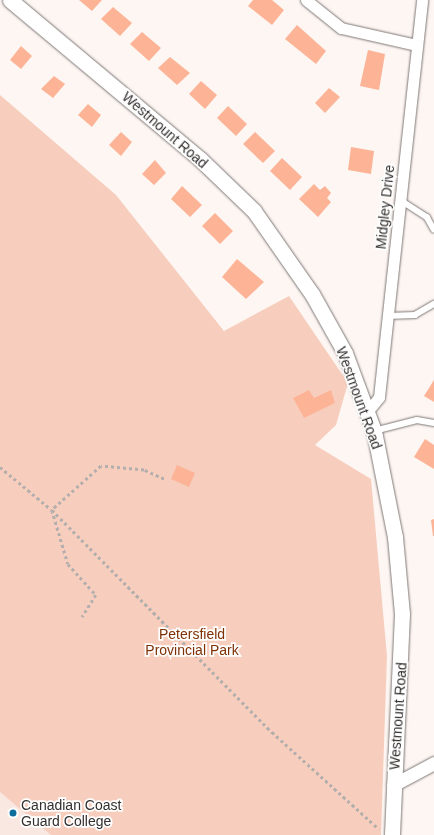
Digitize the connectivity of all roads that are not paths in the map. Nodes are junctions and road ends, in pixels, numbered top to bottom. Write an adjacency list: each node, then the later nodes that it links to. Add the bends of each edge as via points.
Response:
1 (10, 0): 9 (main road, Westmount Road, via 200,159 254,211 329,322 345,353)
2 (306, 0): 4 (street, via 341,28)
3 (422, 0): 4 (street, Midgley Drive)
4 (418, 45): 5 (street, Midgley Drive)
5 (402, 201): 6 (lane, via 427,217); 8 (street, Midgley Drive)
6 (434, 229)
7 (434, 304): 8 (lane, via 415,315)
8 (387, 316): 9 (street, Midgley Drive, via 379,397)
9 (367, 412): 11 (main road, Westmount Road)
10 (434, 423): 11 (lane, via 417,420)
11 (374, 431): 13 (main road, Westmount Road, via 395,537 402,614 401,692)
12 (434, 763): 13 (street)
13 (393, 785): 14 (main road, Westmount Road)
14 (392, 835)

